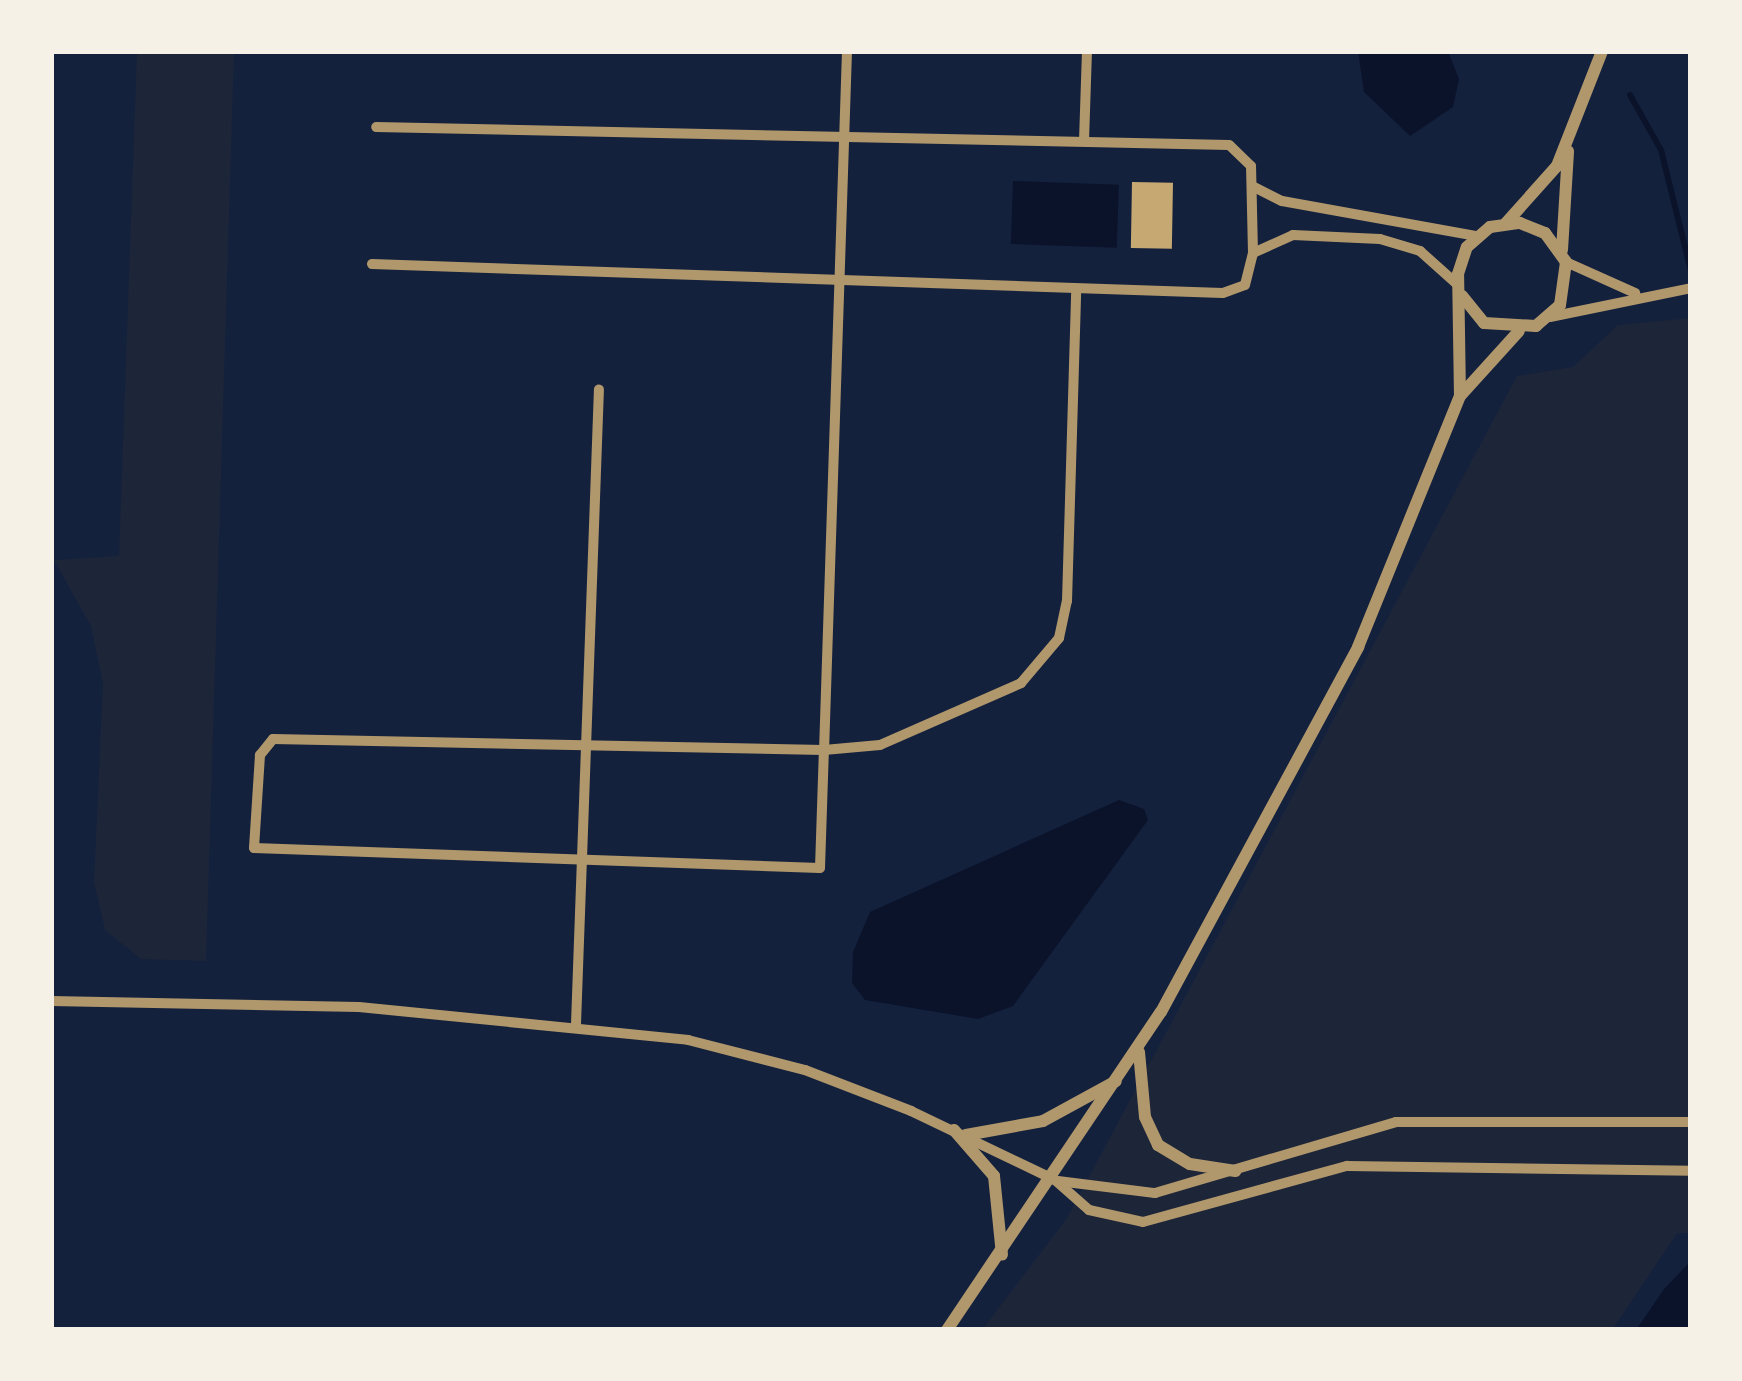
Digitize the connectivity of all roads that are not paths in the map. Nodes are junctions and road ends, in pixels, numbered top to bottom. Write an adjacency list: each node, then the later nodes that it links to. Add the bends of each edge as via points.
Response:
1 (847, 51): 5 (street)
2 (1087, 51): 7 (street)
3 (1602, 51): 6 (street)
4 (376, 127): 5 (street)
5 (844, 137): 7 (street); 14 (street)
6 (1570, 138): 9 (street, via 1541,190); 12 (street)
7 (1084, 141): 8 (street, via 1228,145 1247,158)
8 (1254, 188): 10 (street, via 1282,201); 11 (street)
9 (1506, 223): 10 (street); 12 (street, via 1545,232)
10 (1477, 236): 17 (street, via 1461,260)
11 (1253, 253): 16 (street, via 1245,285 1223,293); 17 (street, via 1293,236 1380,239 1420,251)
12 (1564, 258): 18 (street); 19 (street, via 1566,292)
13 (372, 264): 14 (street)
14 (839, 280): 16 (street); 24 (street)
15 (1691, 288): 18 (street)
16 (1076, 290): 24 (street, via 1067,601 1051,655 1021,683 900,738)
17 (1461, 292): 20 (street, via 1484,323); 22 (street)
18 (1638, 294): 19 (street)
19 (1550, 317): 20 (street)
20 (1519, 331): 22 (street)
21 (598, 389): 23 (street)
22 (1460, 396): 28 (street, via 1394,572 1321,723)
23 (587, 744): 24 (street); 25 (street); 25 (street, via 273,739 260,755 254,848)
24 (824, 750): 25 (street, via 820,868)
25 (584, 861): 27 (street)
26 (51, 1001): 27 (street, via 311,1005)
27 (576, 1024): 31 (street, via 766,1058)
28 (1139, 1048): 29 (street); 32 (street, via 1145,1117 1158,1145 1190,1164)
29 (1121, 1076): 31 (street, via 1042,1121); 34 (street)
30 (1691, 1122): 32 (street, via 1396,1122)
31 (960, 1132): 34 (street); 35 (street, via 998,1185)
32 (1234, 1171): 34 (street, via 1141,1195)
33 (1691, 1171): 34 (street, via 1347,1166 1143,1222 1089,1210)
34 (1055, 1180): 35 (street)
35 (1001, 1257): 36 (street)
36 (947, 1330)

